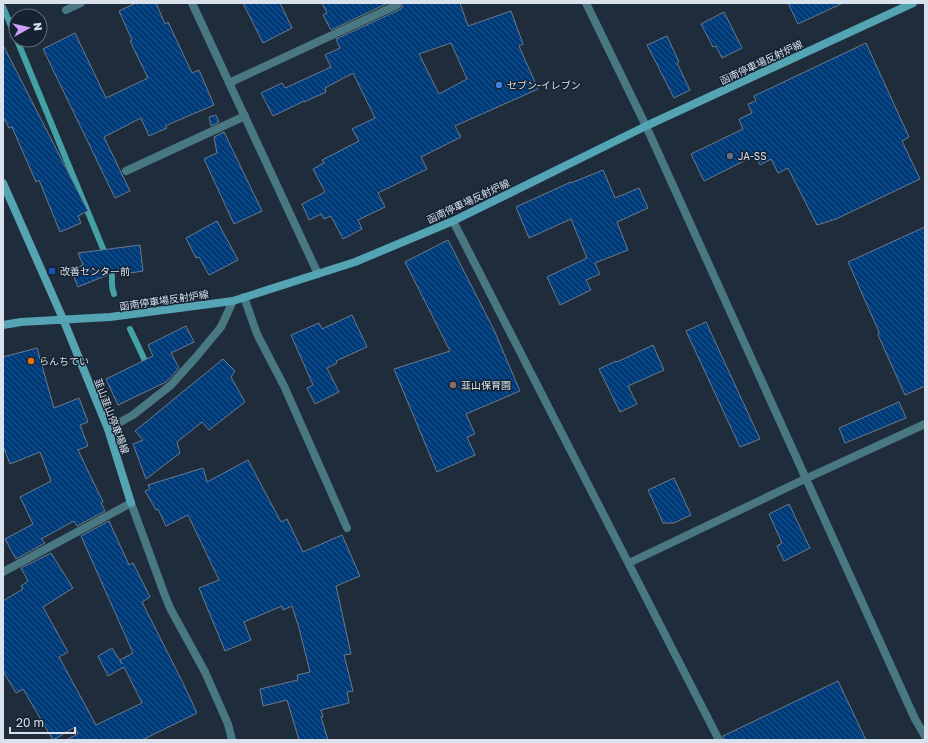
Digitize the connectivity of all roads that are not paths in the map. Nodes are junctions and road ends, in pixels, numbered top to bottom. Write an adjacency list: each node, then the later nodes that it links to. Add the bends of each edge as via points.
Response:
1 (81, 3): 6 (street)
2 (586, 3): 9 (street)
3 (913, 3): 9 (main road, 函南停車場反射炉線)
4 (196, 4): 7 (street)
5 (397, 5): 7 (street)
6 (66, 10)
7 (229, 83): 8 (street)
8 (245, 116): 10 (street); 13 (street)
9 (646, 126): 12 (main road, 函南停車場反射炉線); 20 (street)
10 (126, 171)
11 (3, 183): 16 (main road, 韮山韮山停車場線)
12 (452, 221): 13 (main road, 函南停車場反射炉線, via 355,262); 23 (street)
13 (318, 274): 14 (main road, 函南停車場反射炉線)
14 (244, 297): 15 (main road, 函南停車場反射炉線); 22 (street, via 257,334 284,386)
15 (233, 301): 16 (main road, 函南停車場反射炉線, via 110,317); 19 (street, via 221,327 171,385 134,415)
16 (62, 319): 17 (main road, 函南停車場反射炉線); 19 (main road, 韮山韮山停車場線)
17 (3, 325)
18 (925, 424): 20 (street)
19 (108, 429): 21 (main road, 韮山韮山停車場線)
20 (805, 479): 23 (street); 25 (street)
21 (131, 503): 24 (street); 26 (street, via 170,608 205,672 228,724)
22 (347, 528)
23 (629, 563): 27 (street)
24 (3, 572)
25 (925, 736)
26 (232, 740)
27 (720, 740)

